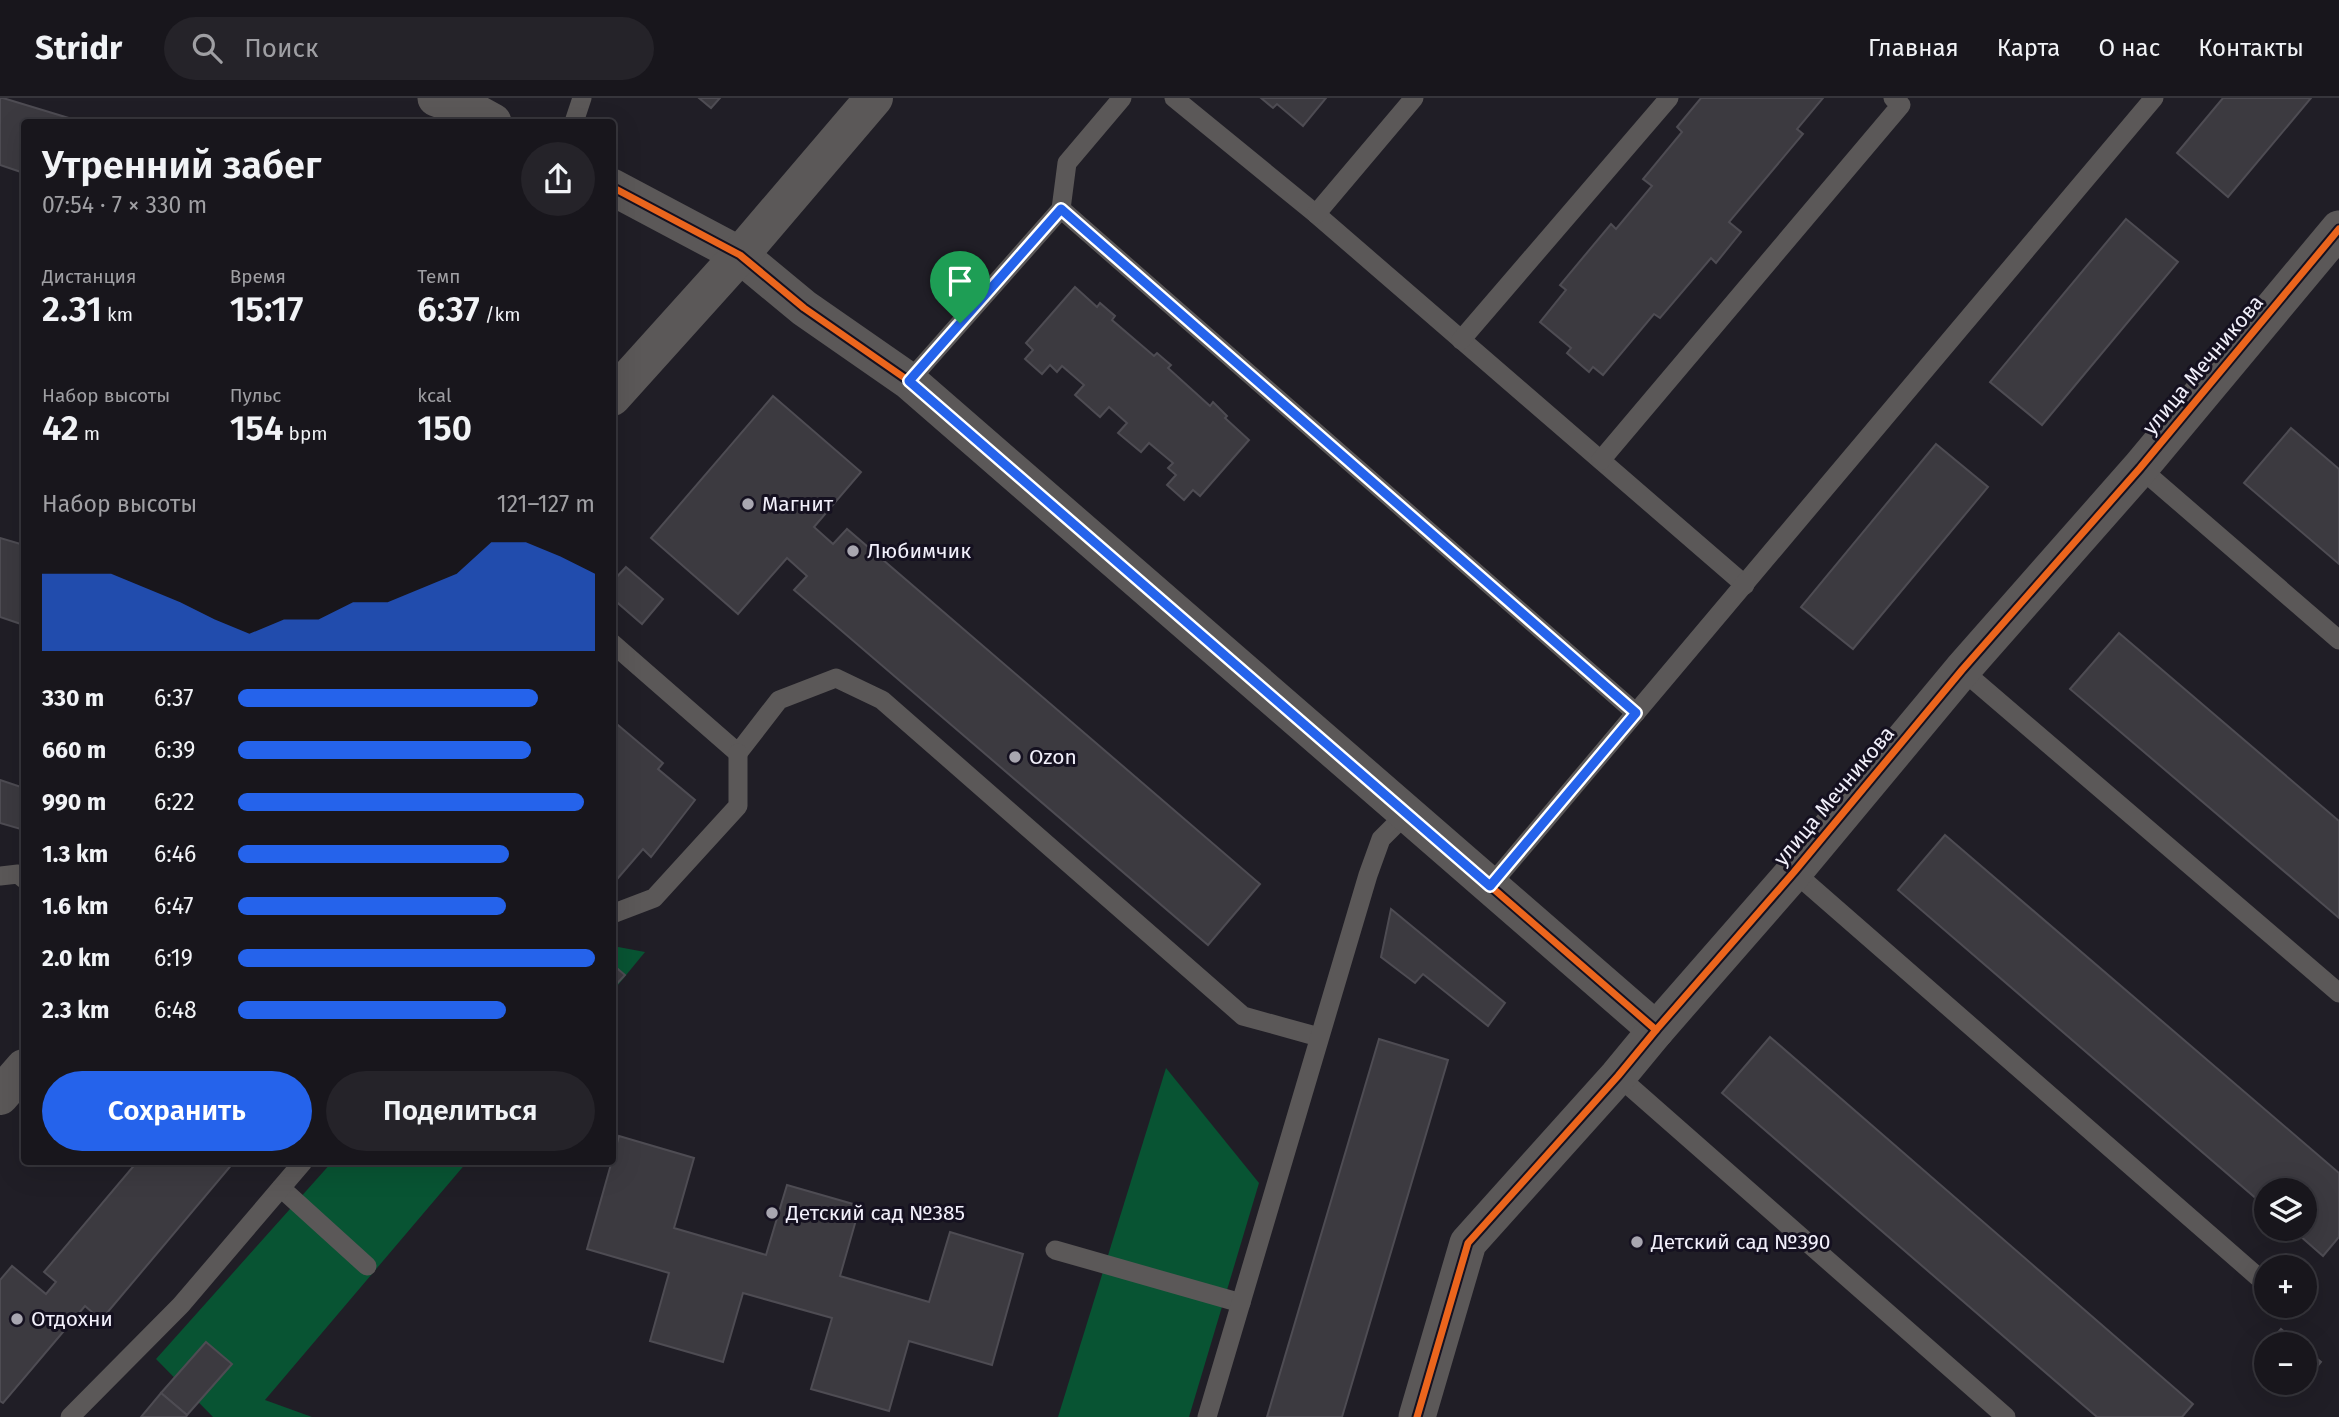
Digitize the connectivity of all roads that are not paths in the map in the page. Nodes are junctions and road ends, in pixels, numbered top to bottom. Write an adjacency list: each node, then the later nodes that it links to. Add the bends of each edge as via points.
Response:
1 (436, 98): 10 (street)
2 (582, 98): 11 (lane)
3 (874, 98): 16 (street)
4 (1122, 98): 13 (lane, via 1067,163)
5 (1174, 98): 14 (lane)
6 (1414, 98): 14 (lane)
7 (1670, 98): 17 (lane)
8 (1893, 98): 20 (lane, via 1901,105)
9 (2154, 98): 22 (lane)
10 (487, 119)
11 (575, 119)
12 (616, 189): 16 (street)
13 (1061, 209): 18 (lane); 26 (lane)
14 (1316, 214): 17 (lane)
15 (2339, 229): 21 (street, улица Мечникова)
16 (740, 256): 18 (street, via 804,308); 19 (street)
17 (1461, 340): 20 (lane)
18 (909, 381): 28 (street)
19 (616, 393)
20 (1601, 460): 22 (lane)
21 (2140, 468): 23 (lane); 25 (street, улица Мечникова)
22 (1745, 585): 26 (lane)
23 (2339, 640)
24 (616, 646): 27 (lane)
25 (1962, 670): 29 (street, улица Мечникова); 34 (lane)
26 (1636, 713): 32 (lane)
27 (738, 753): 33 (lane, via 738,806 654,898); 36 (lane, via 779,700 836,678 881,700 1243,1016)
28 (1408, 812): 32 (street); 36 (lane, via 1381,839)
29 (1794, 872): 35 (street, улица Мечникова); 44 (lane)
30 (0, 876): 31 (lane)
31 (21, 876)
32 (1490, 886): 35 (street)
33 (616, 912)
34 (2339, 993)
35 (1656, 1030): 38 (street, улица Мечникова)
36 (1319, 1037): 45 (lane)
37 (21, 1072): 39 (street)
38 (1618, 1076): 48 (street, улица Мечникова, via 1468,1243); 49 (lane)
39 (0, 1096)
40 (300, 1165): 41 (lane)
41 (281, 1188): 43 (lane); 46 (lane, via 181,1305)
42 (1055, 1251): 45 (lane)
43 (367, 1266)
44 (2254, 1274)
45 (1241, 1303): 47 (lane)
46 (70, 1417)
47 (1207, 1417)
48 (1417, 1417)
49 (2006, 1417)

